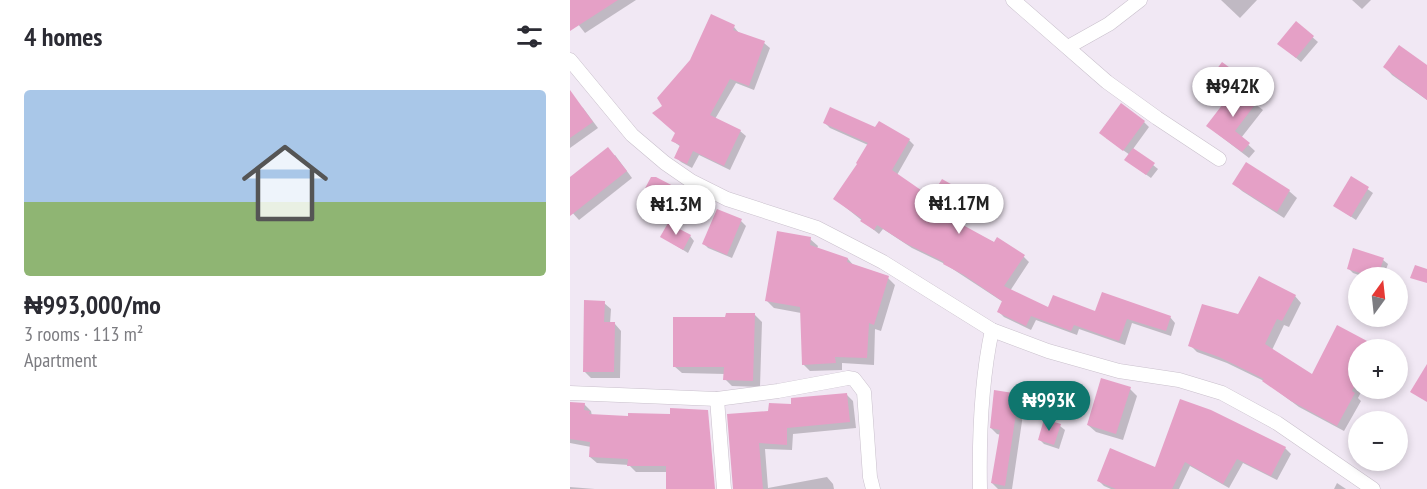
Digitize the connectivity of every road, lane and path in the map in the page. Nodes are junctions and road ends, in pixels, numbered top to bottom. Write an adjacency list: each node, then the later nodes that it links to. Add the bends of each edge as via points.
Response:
1 (1013, 0): 3 (street)
2 (1140, 0): 3 (street, via 1109,24)
3 (1068, 47): 5 (street, via 1107,82)
4 (570, 60): 6 (street, via 633,135 691,181 727,199 817,228 883,262)
5 (1219, 159)
6 (992, 330): 11 (street, via 983,397); 12 (street, via 1119,371 1179,380 1222,393 1277,423)
7 (570, 393): 8 (street)
8 (717, 399): 9 (street); 10 (street, via 854,380 864,392)
9 (724, 489)
10 (873, 489)
11 (980, 489)
12 (1374, 489)

